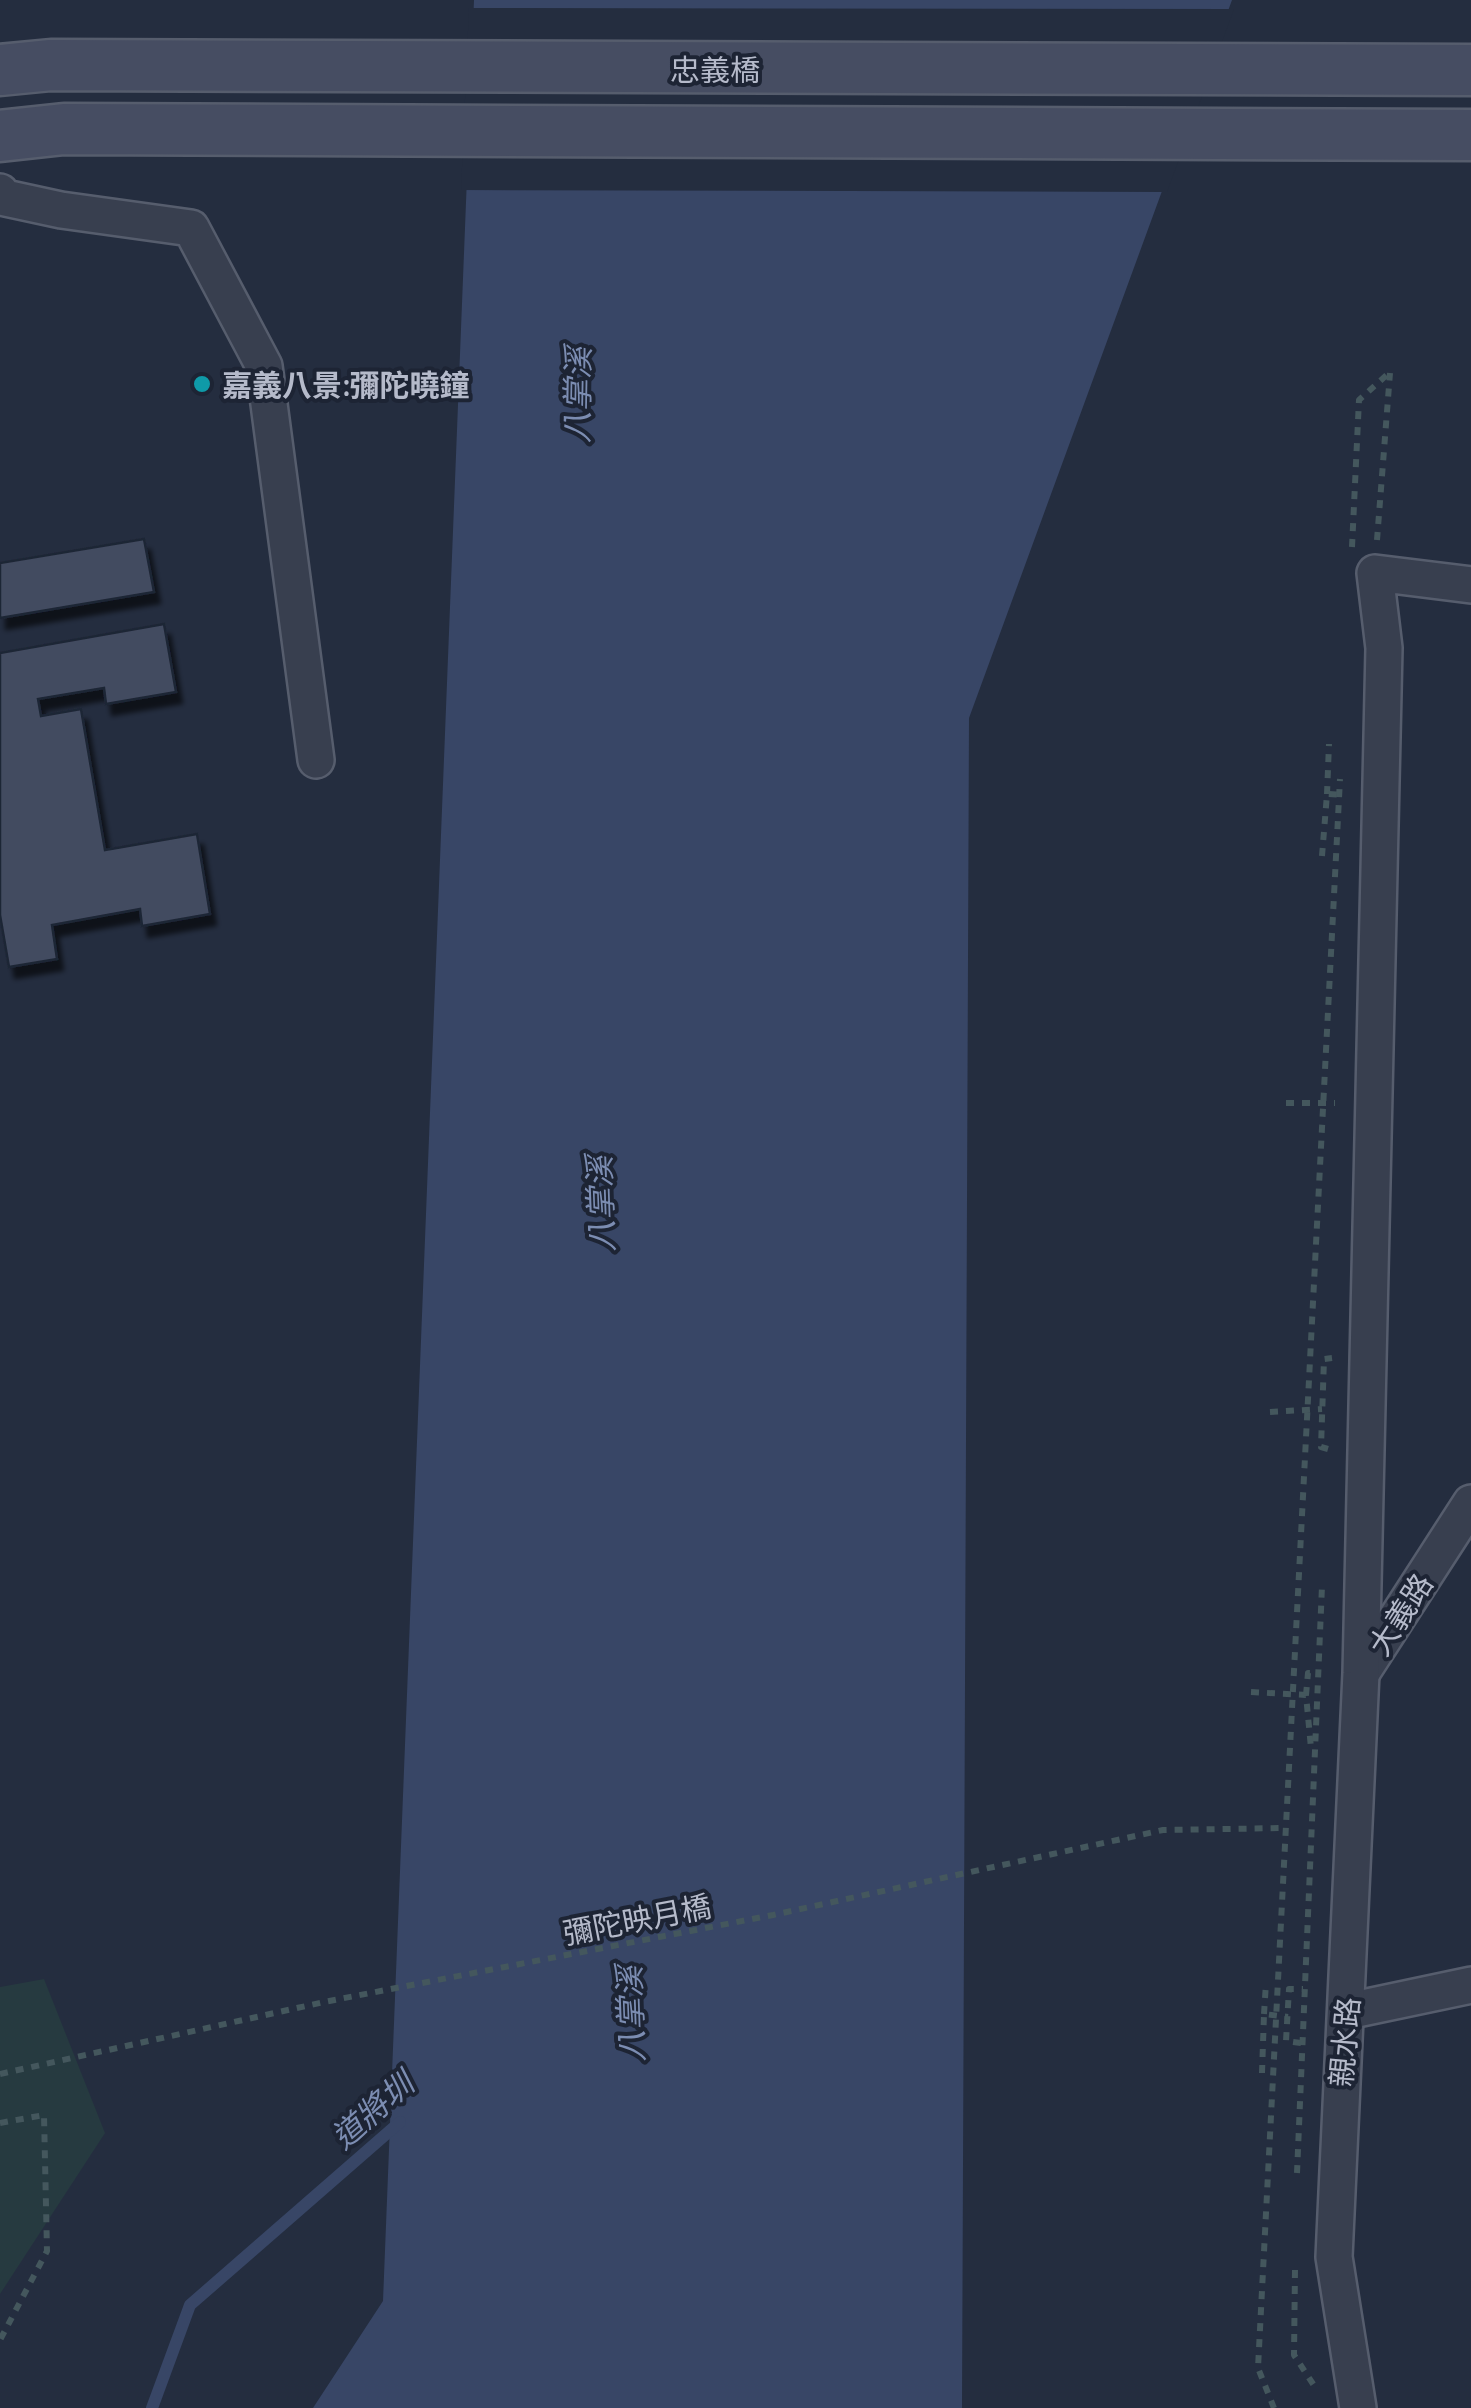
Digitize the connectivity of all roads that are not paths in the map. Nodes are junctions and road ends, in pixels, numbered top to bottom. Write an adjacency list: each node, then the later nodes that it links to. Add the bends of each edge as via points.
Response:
1 (0, 70): 2 (street, 忠義橋)
2 (1471, 70)
3 (1471, 135): 4 (street, via 64,130)
4 (0, 136)
5 (0, 192): 7 (street, via 62,210 192,228 264,366)
6 (1471, 585): 9 (street, 親水路, via 1363,566 1384,648)
7 (316, 760)
8 (1471, 1504): 9 (street, 大義路)
9 (1362, 1673): 11 (street, 親水路)
10 (1471, 1985): 11 (street)
11 (1348, 2011): 12 (street, 親水路, via 1334,2257)
12 (1358, 2408)

